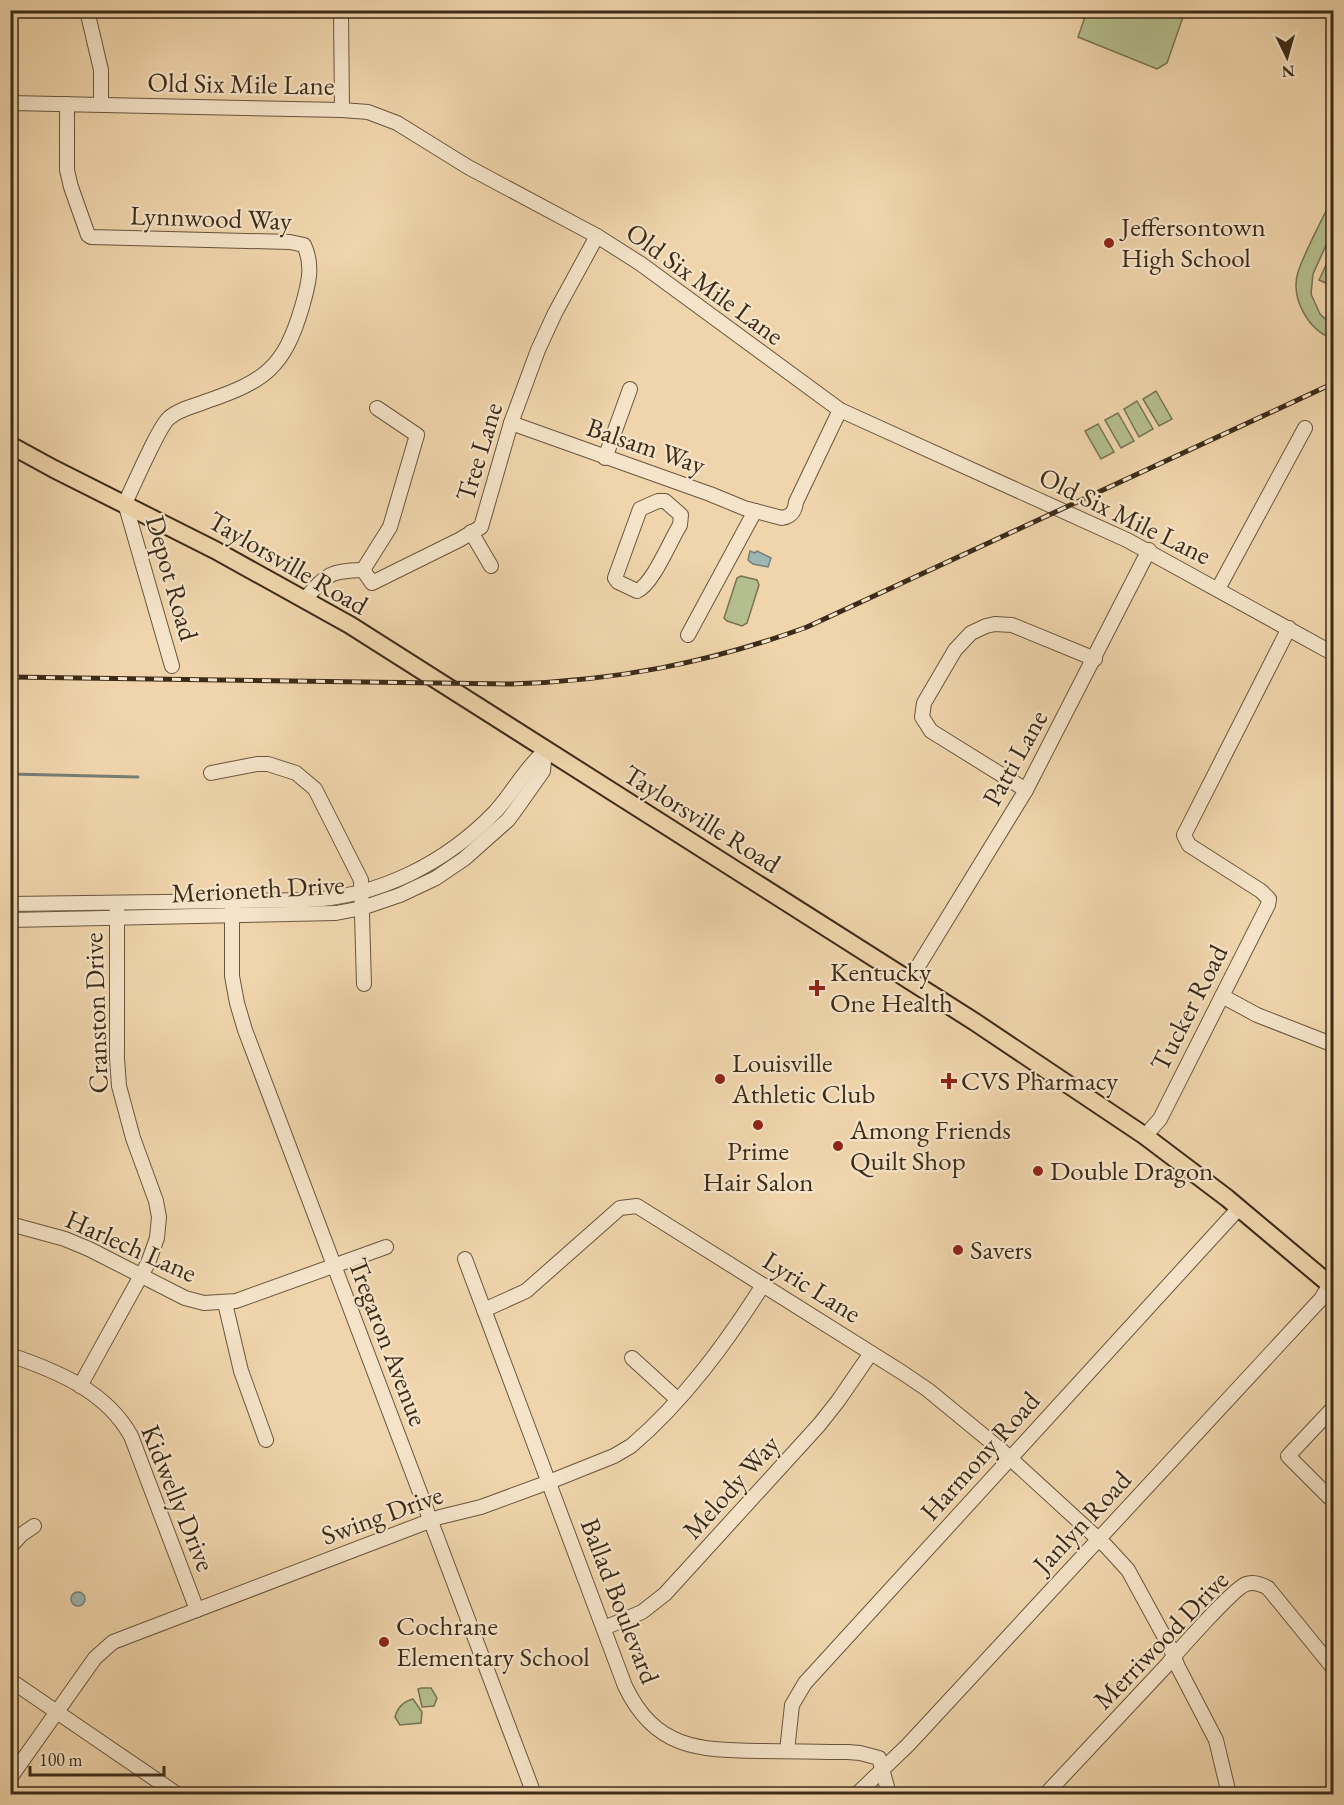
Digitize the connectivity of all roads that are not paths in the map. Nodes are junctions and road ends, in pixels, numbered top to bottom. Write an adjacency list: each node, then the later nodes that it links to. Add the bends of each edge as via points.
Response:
1 (89, 10): 5 (street, via 101,70)
2 (341, 10): 6 (street)
3 (10, 103): 4 (street, Old Six Mile Lane)
4 (67, 104): 5 (street, Old Six Mile Lane); 17 (street, Lynnwood Way, via 68,179 91,237 290,242 304,245 308,259 309,285 292,340 280,359 249,385 169,418)
5 (101, 104): 6 (street, Old Six Mile Lane)
6 (342, 110): 7 (street, Old Six Mile Lane, via 368,112 397,123 468,167)
7 (597, 236): 10 (street, Old Six Mile Lane); 11 (street, Tree Lane, via 538,350)
8 (630, 389): 14 (street)
9 (377, 408): 22 (street, via 417,435 390,527)
10 (840, 410): 18 (street, via 792,514 782,518); 20 (street, Old Six Mile Lane)
11 (511, 423): 14 (street, Balsam Way); 19 (street, Tree Lane, via 481,527)
12 (1305, 428): 23 (street)
13 (10, 445): 17 (main road, Taylorsville Road)
14 (605, 458): 15 (street, Balsam Way)
15 (671, 481): 16 (street); 18 (street, Balsam Way)
16 (665, 501): 16 (street, via 640,509 615,578 637,591 643,588 680,525 681,515)
17 (125, 503): 24 (main road, Taylorsville Road); 29 (street, Depot Road)
18 (760, 512): 26 (street)
19 (471, 532): 21 (street); 22 (street, Tree Lane, via 372,584)
20 (1149, 550): 23 (street, Old Six Mile Lane); 28 (street, Patti Lane)
21 (491, 566)
22 (363, 570): 24 (street, Tree Lane, via 335,571)
23 (1218, 589): 25 (street, Old Six Mile Lane)
24 (304, 599): 30 (main road, Taylorsville Road)
25 (1289, 628): 27 (street, Old Six Mile Lane); 43 (street, Tucker Road, via 1184,835 1189,845 1269,899)
26 (688, 635)
27 (1334, 654)
28 (1095, 659): 32 (street, Patti Lane); 32 (street, via 1012,625 986,626 971,633 955,650 924,704 922,717 931,731)
29 (172, 666)
30 (545, 751): 33 (street, via 505,801 462,842 412,873); 37 (street, Merioneth Drive, via 543,771 512,814 464,859 436,878); 41 (main road, Taylorsville Road)
31 (211, 773): 33 (street, via 267,764 303,777 315,789 330,817 361,880)
32 (1026, 790): 41 (street, Patti Lane)
33 (362, 893): 34 (street, via 332,899); 37 (street)
34 (231, 900): 35 (street); 38 (street, Tregaron Avenue)
35 (117, 902): 36 (street); 39 (street, Cranston Drive)
36 (10, 904)
37 (362, 908): 38 (street, Merioneth Drive, via 336,913); 42 (street)
38 (231, 916): 39 (street, Merioneth Drive); 50 (street, Tregaron Avenue, via 232,976 237,1003)
39 (117, 918): 40 (street, Merioneth Drive); 51 (street, Cranston Drive, via 119,1086 159,1217 155,1246)
40 (10, 920)
41 (909, 981): 45 (main road, Taylorsville Road)
42 (364, 984)
43 (1222, 996): 44 (street, via 1257,1015); 45 (street, Tucker Road, via 1160,1119)
44 (1334, 1046)
45 (1145, 1136): 46 (main road, Taylorsville Road)
46 (1239, 1208): 52 (main road, Taylorsville Road); 63 (street, Harmony Road)
47 (10, 1224): 51 (street, Harlech Lane, via 73,1242)
48 (386, 1247): 50 (street, Harlech Lane)
49 (465, 1259): 55 (street, Ballad Boulevard)
50 (334, 1266): 54 (street, Harlech Lane); 66 (street, Tregaron Avenue)
51 (142, 1275): 54 (street, Harlech Lane, via 194,1301); 59 (street, Cranston Drive)
52 (1332, 1283): 68 (street, Janlyn Road)
53 (763, 1285): 55 (street, Lyric Lane, via 642,1209 630,1206 615,1211 526,1291); 56 (street, Lyric Lane); 60 (street, Swing Drive, via 729,1338)
54 (225, 1303): 62 (street, via 241,1371)
55 (484, 1310): 64 (street, Ballad Boulevard)
56 (871, 1353): 63 (street, Lyric Lane, via 928,1390); 71 (street, Melody Way, via 819,1425 665,1594 642,1611)
57 (10, 1355): 59 (street, Kidwelly Drive)
58 (632, 1358): 60 (street)
59 (80, 1386): 70 (street, Kidwelly Drive, via 114,1411 131,1436)
60 (677, 1399): 64 (street, Swing Drive, via 631,1446)
61 (1334, 1407): 65 (street, via 1288,1456)
62 (267, 1440)
63 (1009, 1459): 68 (street, Lyric Lane); 76 (street, Harmony Road, via 805,1683 790,1713)
64 (549, 1482): 66 (street, Swing Drive); 71 (street, Ballad Boulevard)
65 (1334, 1502)
66 (430, 1521): 70 (street, Swing Drive); 80 (street, Tregaron Avenue)
67 (34, 1527): 69 (street)
68 (1099, 1540): 72 (street, Lyric Lane, via 1133,1578); 77 (street, Janlyn Road)
69 (10, 1547)
70 (197, 1610): 75 (street, Swing Drive, via 106,1646)
71 (604, 1628): 76 (street, Ballad Boulevard, via 632,1700 662,1732 706,1750)
72 (1174, 1657): 73 (street, Merriwood Drive, via 1241,1587 1252,1583 1263,1585 1274,1594); 83 (street, Merriwood Drive); 84 (street, Lyric Lane, via 1216,1740)
73 (1334, 1669)
74 (10, 1680): 75 (street)
75 (56, 1711): 78 (street, Swing Drive); 79 (street)
76 (787, 1751): 77 (street, Ballad Boulevard, via 860,1753 879,1758)
77 (883, 1770): 81 (street); 82 (street)
78 (10, 1779)
79 (177, 1794)
80 (534, 1794)
81 (857, 1794)
82 (889, 1794)
83 (1046, 1794)
84 (1229, 1794)

